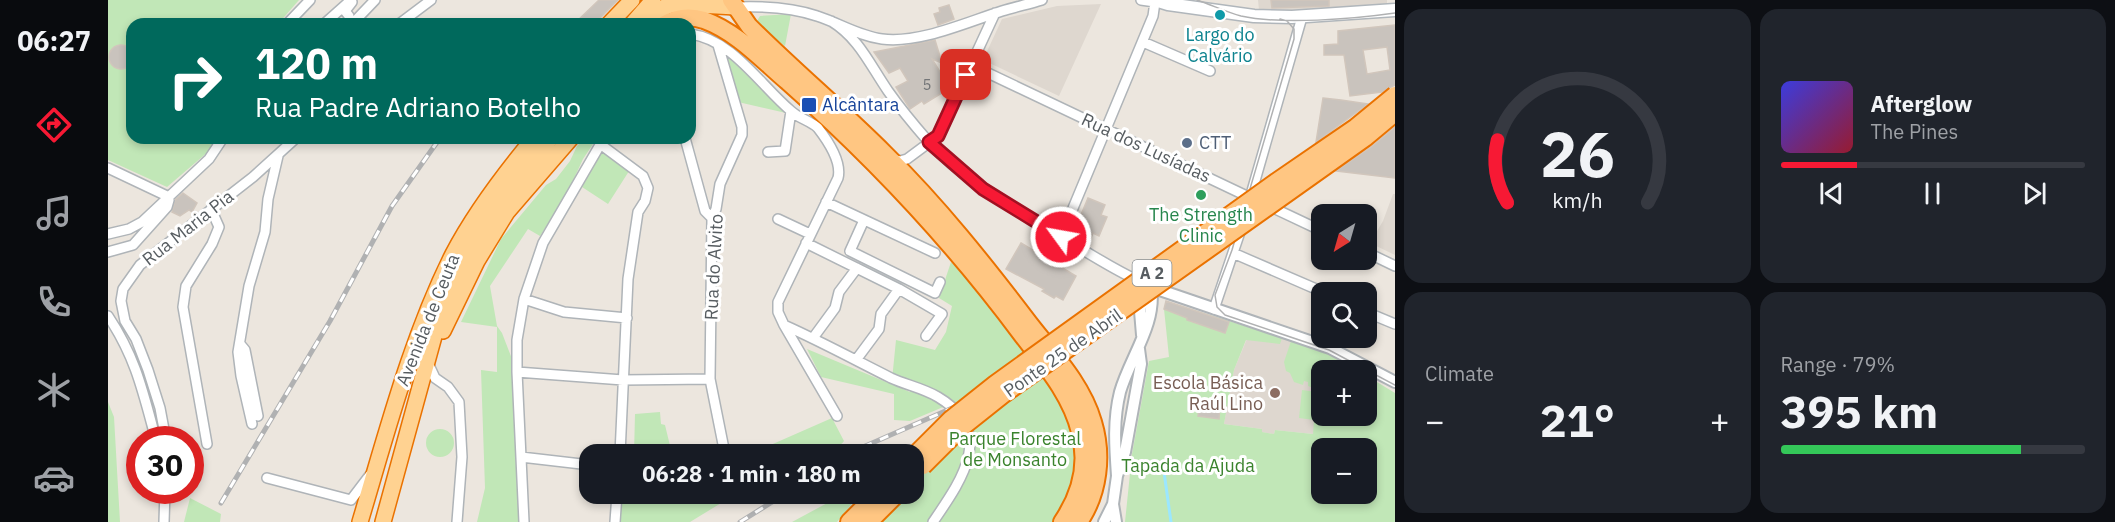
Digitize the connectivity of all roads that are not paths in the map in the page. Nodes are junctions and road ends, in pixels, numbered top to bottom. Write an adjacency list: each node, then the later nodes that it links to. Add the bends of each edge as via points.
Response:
1 (310, 0): 14 (street)
2 (352, 0): 15 (street); 16 (street, via 345,11)
3 (375, 0): 17 (street)
4 (431, 0): 18 (street)
5 (633, 0): 19 (highway)
6 (1042, 0): 12 (street)
7 (1141, 0): 8 (street)
8 (1155, 1): 13 (main road, via 1254,16); 25 (street)
9 (664, 2): 10 (highway); 20 (highway); 21 (highway)
10 (733, 3): 23 (street, via 785,8); 43 (highway, via 763,40)
11 (1395, 10): 13 (main road)
12 (994, 13): 23 (street, via 891,40 871,37); 27 (street)
13 (1302, 17): 47 (street)
14 (294, 18)
15 (331, 18)
16 (350, 18)
17 (353, 18)
18 (407, 18)
19 (615, 18)
20 (641, 18)
21 (652, 18)
22 (696, 19): 113 (highway, via 725,30 751,50 878,165 944,236 1058,384 1072,406 1084,452 1078,493)
23 (831, 21): 33 (street, via 863,49 887,89)
24 (696, 35): 26 (street)
25 (1143, 42): 28 (street); 32 (street)
26 (718, 45): 30 (street); 50 (street, Rua do Alvito, via 742,135 720,183)
27 (971, 65): 32 (street, Rua dos Lusíadas); 33 (street, via 938,136)
28 (1210, 71)
29 (1395, 95): 92 (highway, Ponte 25 de Abril / A 2, bridge, via 1356,128 995,384 951,419)
30 (791, 111): 42 (street, via 785,151); 48 (street, via 816,127 837,160 840,170)
31 (1395, 113): 94 (highway, Ponte 25 de Abril / A 2, bridge, via 1004,394)
32 (1107, 130): 47 (street, Rua dos Lusíadas); 55 (street)
33 (929, 142): 43 (street, via 900,161); 55 (street, via 983,189)
34 (220, 144): 46 (street, via 210,159)
35 (288, 144): 44 (street, Rua Maria Pia)
36 (529, 144): 96 (highway, Avenida de Ceuta, via 496,184 446,268 402,382)
37 (546, 144): 79 (highway, Avenida de Ceuta, via 511,187 466,255 442,307)
38 (566, 144): 79 (highway, via 507,212 487,243)
39 (600, 144): 67 (street, via 543,243)
40 (606, 144): 71 (street, via 643,176 648,188 634,234)
41 (687, 144): 50 (street, via 705,211)
42 (768, 152)
43 (886, 155): 114 (highway, via 985,265 1084,399 1098,444 1098,466 1094,491)
44 (278, 156): 49 (street, Rua Maria Pia); 76 (street)
45 (108, 168): 46 (street)
46 (167, 196): 54 (street, via 142,222); 57 (street, via 167,207 133,245)
47 (1250, 197): 53 (street, Rua dos Lusíadas); 59 (street)
48 (826, 202): 52 (street); 56 (street)
49 (212, 210): 88 (street, Rua Maria Pia, via 140,265 123,289 122,313 148,370); 89 (street, via 219,228 186,286 183,307)
50 (712, 218): 81 (street, Rua do Alvito)
51 (778, 219): 56 (street)
52 (864, 220): 58 (street); 63 (street, via 849,251 935,293)
53 (1311, 226)
54 (108, 234)
55 (1061, 237): 64 (street)
56 (808, 239): 62 (street); 73 (street, via 778,302)
57 (108, 252)
58 (935, 253)
59 (1233, 253): 65 (street); 68 (street)
60 (1377, 257): 61 (street)
61 (1395, 266)
62 (858, 268): 66 (street); 75 (street, via 839,292 835,308)
63 (940, 282)
64 (1151, 287): 68 (street); 77 (street, via 1152,313)
65 (1311, 287)
66 (899, 289): 74 (street, via 942,314); 78 (street, via 882,314 879,329)
67 (524, 299): 71 (street, via 564,312); 80 (street, via 517,340)
68 (1214, 309): 83 (street, via 1330,348)
69 (108, 316): 87 (street, via 138,370)
70 (1377, 317): 72 (street)
71 (627, 318): 82 (street)
72 (1395, 324)
73 (784, 325): 75 (street); 85 (street)
74 (926, 336)
75 (813, 338): 78 (street)
76 (240, 344): 84 (street, via 245,350); 86 (street, via 241,376)
77 (1139, 349): 97 (street, via 1141,364); 97 (street, via 1126,374 1116,410)
78 (856, 360): 112 (street, via 940,398 959,417 970,437 969,460 957,487)
79 (428, 361): 106 (highway, Avenida de Ceuta); 107 (street, via 435,378 459,402 462,457)
80 (517, 372): 82 (street); 93 (street)
81 (710, 379): 82 (street); 91 (street, Rua do Alvito)
82 (623, 380): 90 (street)
83 (1395, 382)
84 (258, 416)
85 (837, 416)
86 (252, 424)
87 (152, 426)
88 (163, 426)
89 (207, 444)
90 (620, 444)
91 (723, 444)
92 (924, 456)
93 (521, 457): 95 (street); 108 (street)
94 (924, 460)
95 (579, 464)
96 (377, 467): 98 (street, via 351,500); 105 (highway, Avenida de Ceuta)
97 (1117, 476): 103 (street)
98 (267, 478)
99 (165, 504): 104 (street)
100 (616, 504): 109 (street)
101 (866, 504): 110 (highway)
102 (887, 504): 111 (highway)
103 (1113, 504): 115 (street); 116 (street)
104 (164, 522)
105 (360, 522)
106 (383, 522)
107 (457, 522)
108 (524, 522)
109 (615, 522)
110 (849, 522)
111 (869, 522)
112 (933, 522)
113 (1062, 522)
114 (1079, 522)
115 (1104, 522)
116 (1116, 522)

